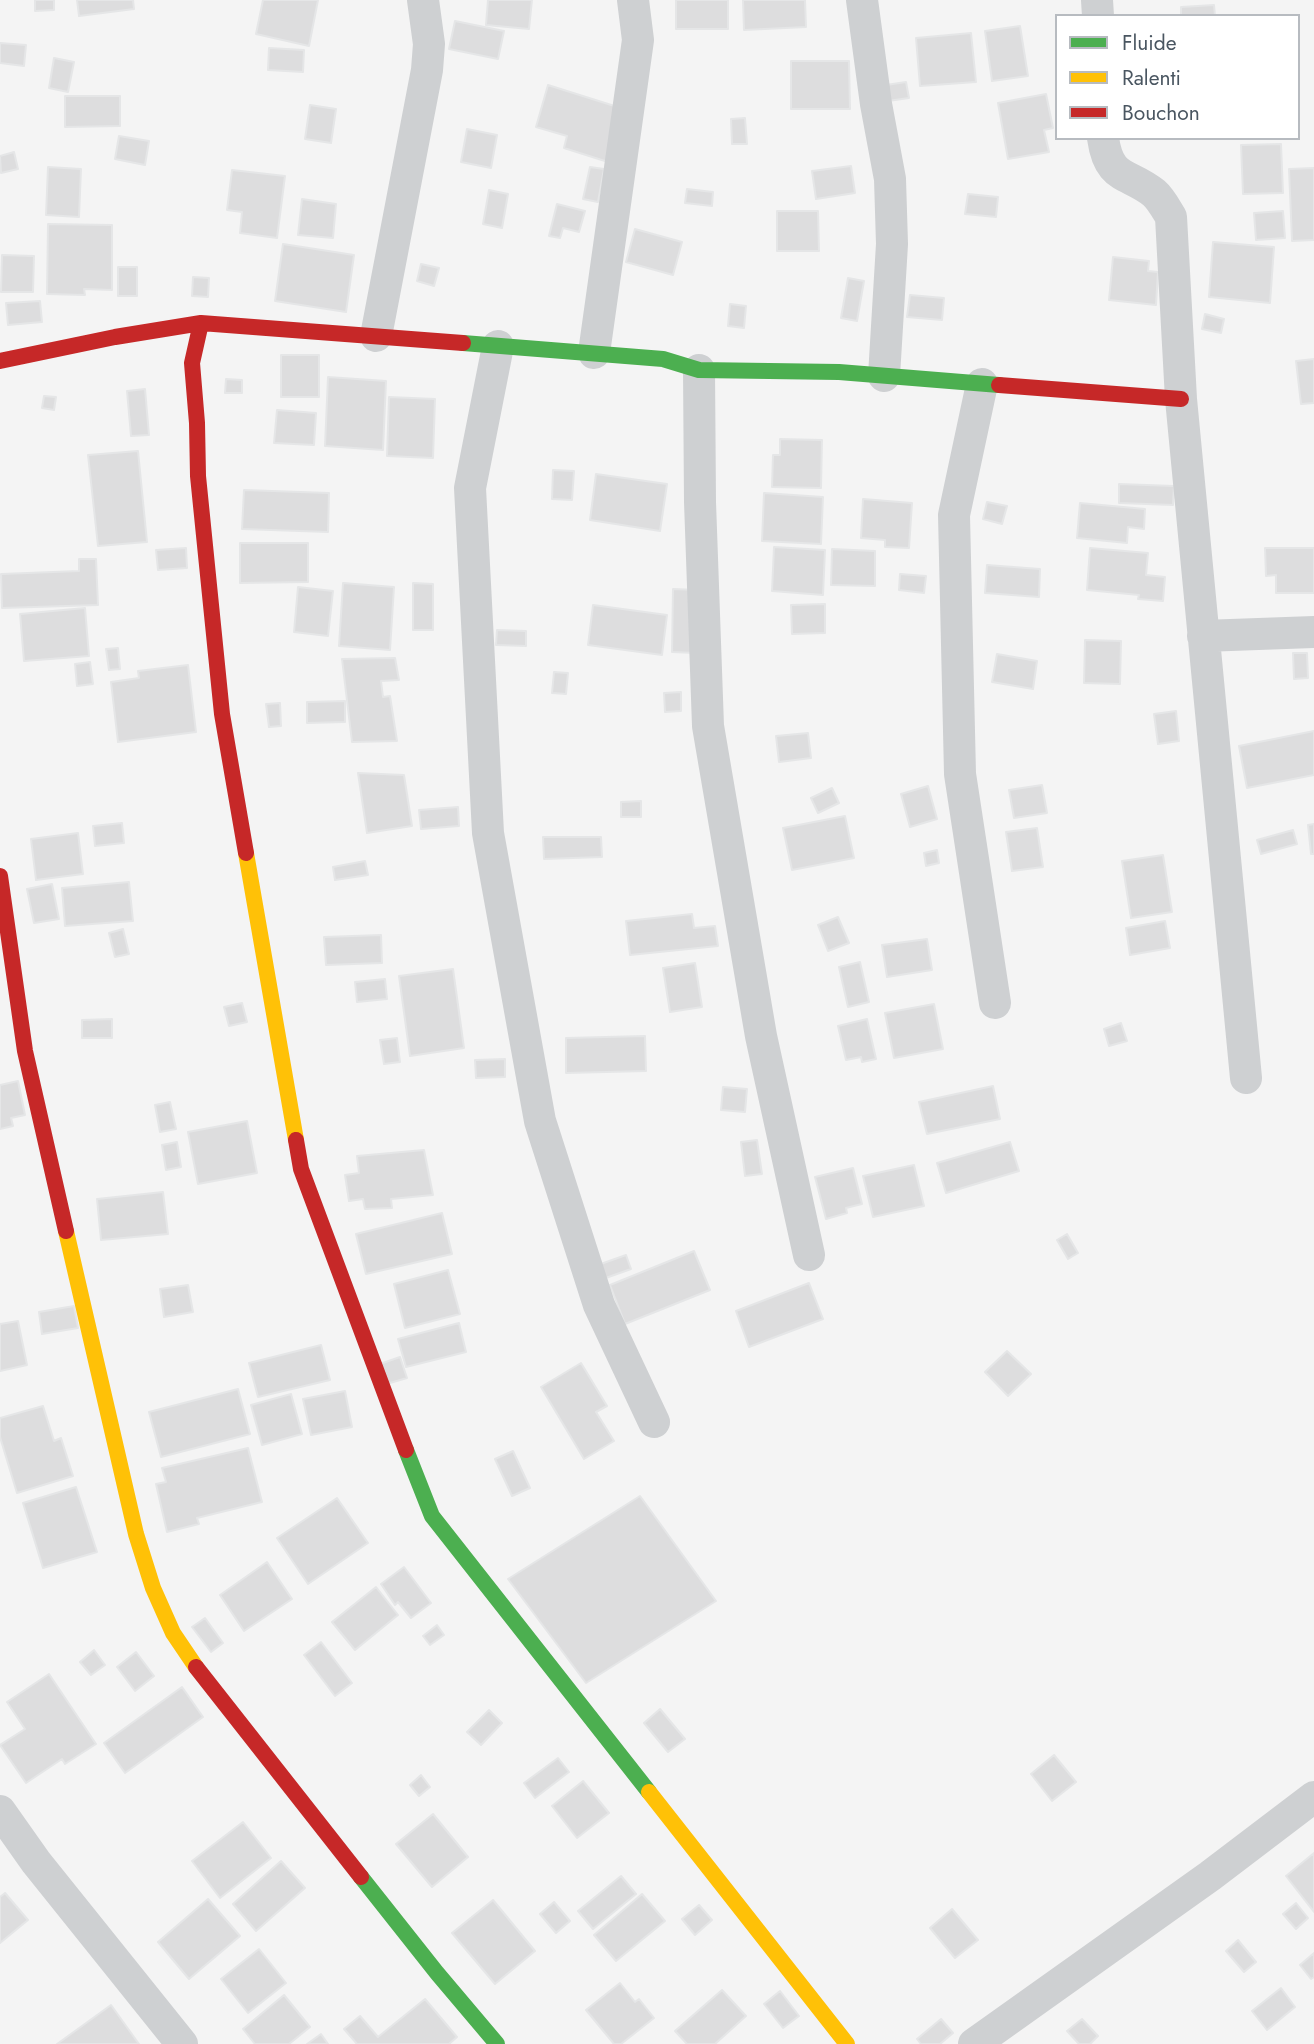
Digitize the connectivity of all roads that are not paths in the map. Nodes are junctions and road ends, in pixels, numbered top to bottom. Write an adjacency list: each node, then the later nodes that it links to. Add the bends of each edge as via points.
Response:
1 (423, 0): 6 (street, via 427,70)
2 (633, 0): 8 (street, via 638,40)
3 (862, 0): 11 (street, via 890,179 892,244)
4 (1104, 140): 13 (street, via 1111,166 1155,194 1171,216)
5 (201, 323): 6 (street); 9 (street); 25 (street, via 192,363 198,476 222,714 302,1169 377,1376 432,1516)
6 (376, 336): 7 (street)
7 (498, 346): 8 (street); 20 (street, via 470,488 488,833 543,1132 599,1305)
8 (594, 353): 10 (street, via 663,359)
9 (0, 360)
10 (699, 370): 11 (street); 19 (street, via 708,726 761,1036)
11 (884, 376): 12 (street)
12 (982, 384): 13 (street); 17 (street, via 954,515 959,760)
13 (1181, 399): 15 (street)
14 (1314, 632): 15 (street)
15 (1203, 636): 18 (street)
16 (0, 876): 24 (street, via 25,1051 125,1488 153,1588 173,1633 199,1671)
17 (995, 1003)
18 (1246, 1078)
19 (809, 1255)
20 (654, 1422)
21 (1314, 1797): 26 (street)
22 (0, 1811): 23 (street)
23 (181, 2044)
24 (497, 2044)
25 (847, 2044)
26 (974, 2044)

